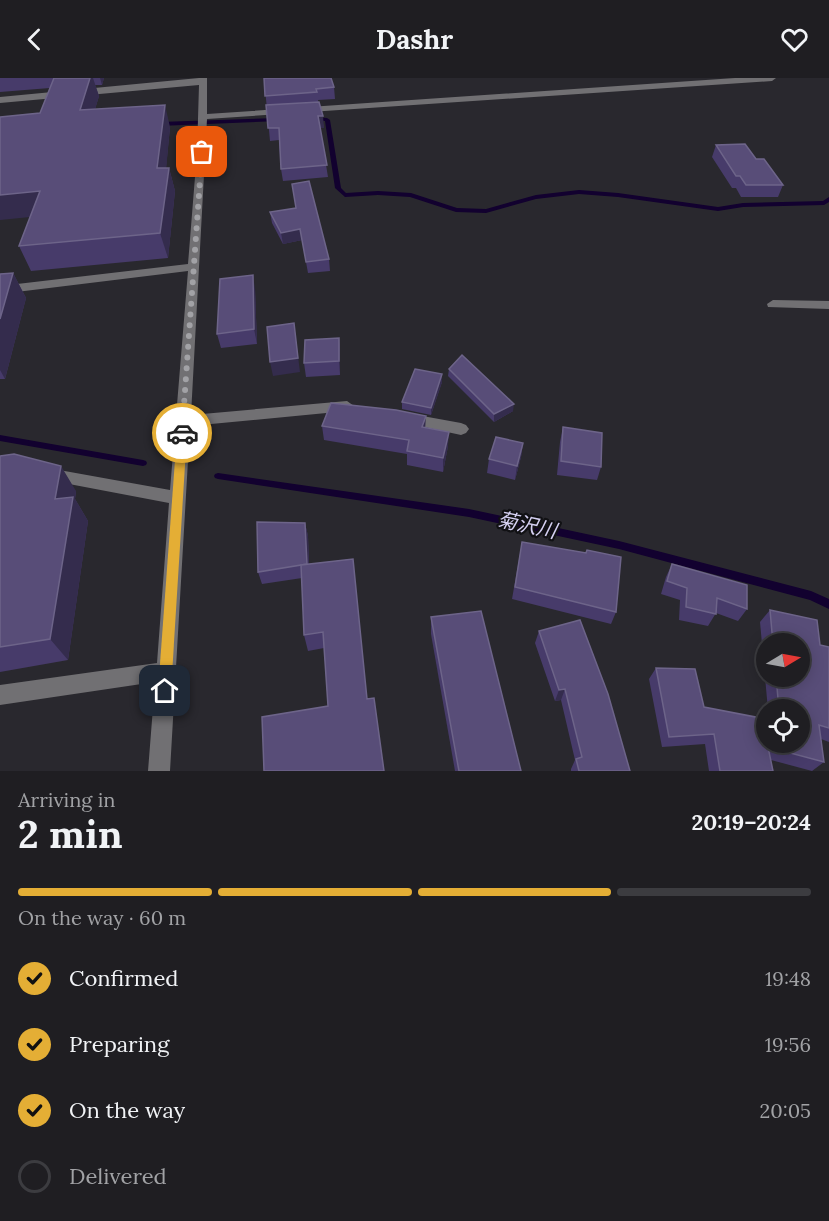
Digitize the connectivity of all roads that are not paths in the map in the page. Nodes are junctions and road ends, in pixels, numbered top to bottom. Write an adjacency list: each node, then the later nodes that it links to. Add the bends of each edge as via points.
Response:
1 (772, 78): 4 (street)
2 (203, 80): 3 (street); 4 (street)
3 (0, 100)
4 (201, 117): 5 (street)
5 (194, 267): 6 (street); 11 (street)
6 (0, 290)
7 (773, 304): 8 (street)
8 (829, 306)
9 (359, 409): 11 (street, via 347,406)
10 (393, 415): 12 (street)
11 (183, 421): 14 (street)
12 (461, 429)
13 (35, 471): 14 (street)
14 (177, 498): 15 (street)
15 (166, 671): 16 (street); 17 (street)
16 (0, 695)
17 (159, 771)

